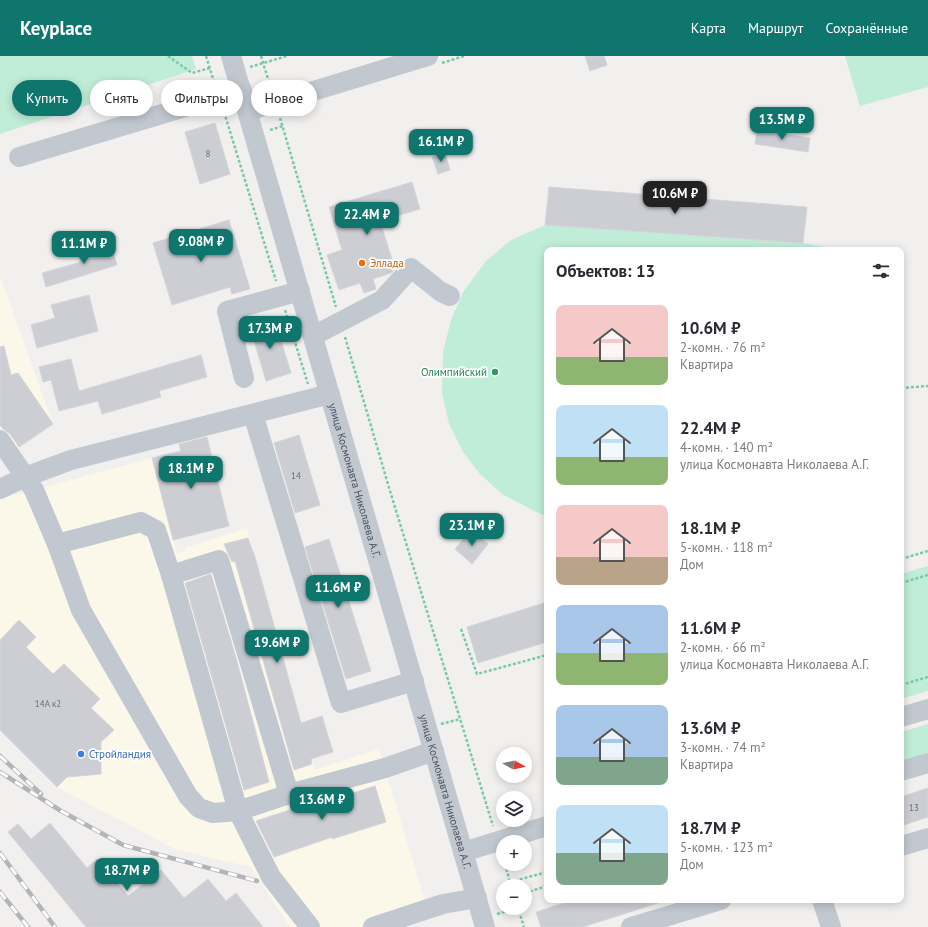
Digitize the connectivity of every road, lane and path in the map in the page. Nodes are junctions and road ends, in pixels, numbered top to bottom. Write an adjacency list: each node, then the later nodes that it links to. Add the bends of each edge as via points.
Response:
1 (168, 56): 6 (path, via 192,73)
2 (231, 56): 7 (street, улица Космонавта Николаева А.Г.)
3 (287, 56): 5 (path)
4 (428, 56): 9 (street)
5 (263, 63)
6 (210, 68)
7 (239, 80)
8 (243, 94): 9 (street, улица Космонавта Николаева А.Г.)
9 (248, 111): 13 (street, улица Космонавта Николаева А.Г.)
10 (161, 114): 12 (street)
11 (283, 126): 15 (path)
12 (19, 157)
13 (300, 291): 16 (street, улица Космонавта Николаева А.Г.); 17 (street, via 227,311)
14 (450, 296): 15 (street, via 411,268 382,300)
15 (340, 322): 16 (street); 45 (path)
16 (313, 336): 20 (street, улица Космонавта Николаева А.Г.)
17 (244, 378)
18 (928, 386): 19 (path)
19 (904, 388)
20 (330, 394): 21 (street); 34 (street, улица Космонавта Николаева А.Г.)
21 (253, 414): 23 (street, via 72,460); 34 (street, via 341,703)
22 (0, 440): 23 (street)
23 (25, 478): 24 (street); 25 (street, via 34,490)
24 (0, 489)
25 (57, 544): 28 (street, via 141,522 156,530); 42 (street, via 81,610 188,796 199,808 213,813)
26 (928, 552): 27 (path)
27 (904, 558)
28 (171, 575): 41 (street, via 219,560); 42 (street)
29 (928, 575): 30 (path)
30 (904, 582)
31 (461, 629): 32 (path, via 477,674)
32 (544, 656)
33 (928, 677): 35 (path)
34 (414, 681): 38 (street, улица Космонавта Николаева А.Г.)
35 (904, 684)
36 (928, 709): 37 (street)
37 (904, 717)
38 (434, 751): 41 (street, via 385,768); 49 (street, улица Космонавта Николаева А.Г.)
39 (928, 764): 40 (street)
40 (904, 770)
41 (289, 794): 42 (street)
42 (238, 811): 58 (street, via 271,877)
43 (544, 827): 44 (street)
44 (519, 835)
45 (496, 836)
46 (928, 838): 48 (street)
47 (496, 843): 49 (street)
48 (904, 845)
49 (463, 852): 54 (street, улица Космонавта Николаева А.Г.)
50 (544, 873): 51 (path)
51 (521, 879)
52 (544, 887): 53 (path)
53 (532, 890)
54 (476, 898): 59 (street, via 443,904); 60 (street, улица Космонавта Николаева А.Г.)
55 (711, 903): 62 (street)
56 (823, 903): 63 (street)
57 (520, 915): 61 (path)
58 (310, 927)
59 (373, 927)
60 (485, 927)
61 (524, 927)
62 (631, 927)
63 (830, 927)

